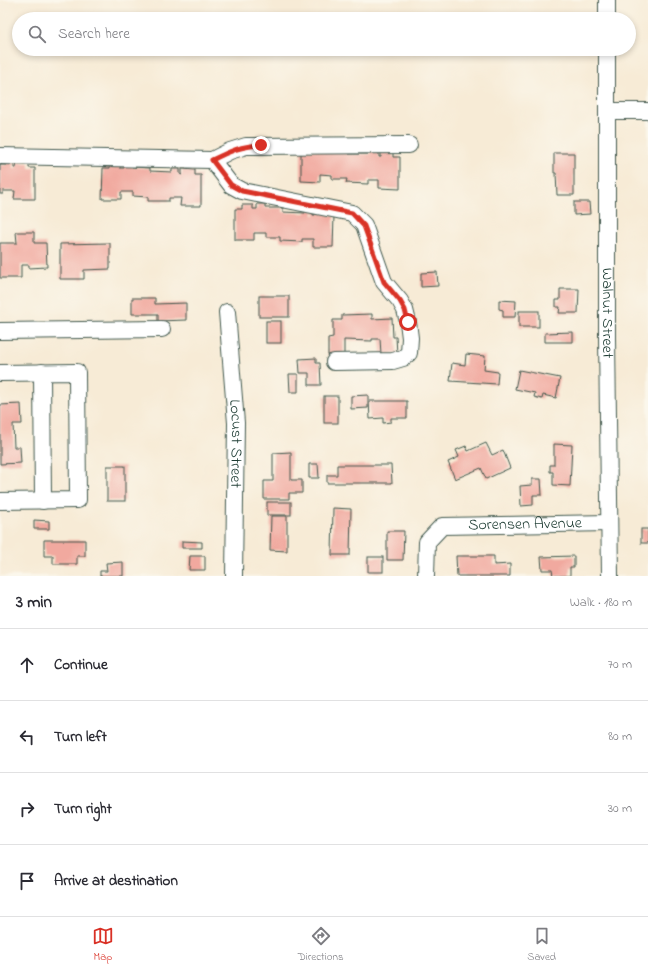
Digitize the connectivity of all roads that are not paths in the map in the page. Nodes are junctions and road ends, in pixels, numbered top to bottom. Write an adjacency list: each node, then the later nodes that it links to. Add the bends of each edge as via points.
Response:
1 (607, 0): 2 (street)
2 (607, 12)
3 (607, 56): 4 (street, Walnut Street)
4 (608, 111): 5 (street); 17 (street, Walnut Street)
5 (648, 111)
6 (409, 145): 8 (street, via 246,146)
7 (0, 156): 8 (street)
8 (212, 160): 12 (street, via 231,185 242,191 352,213 364,226 384,282 405,310 410,338 409,353 403,358 393,360)
9 (227, 312): 18 (street, Locust Street, via 236,423)
10 (162, 329): 11 (street)
11 (0, 331)
12 (334, 362)
13 (42, 372): 14 (street); 16 (street); 16 (street, via 77,372 78,493 78,500)
14 (0, 373)
15 (0, 501): 16 (street)
16 (43, 501)
17 (609, 523): 19 (street, Sorensen Avenue, via 442,526 427,542); 20 (street, Walnut Street)
18 (234, 576)
19 (426, 576)
20 (610, 576)

